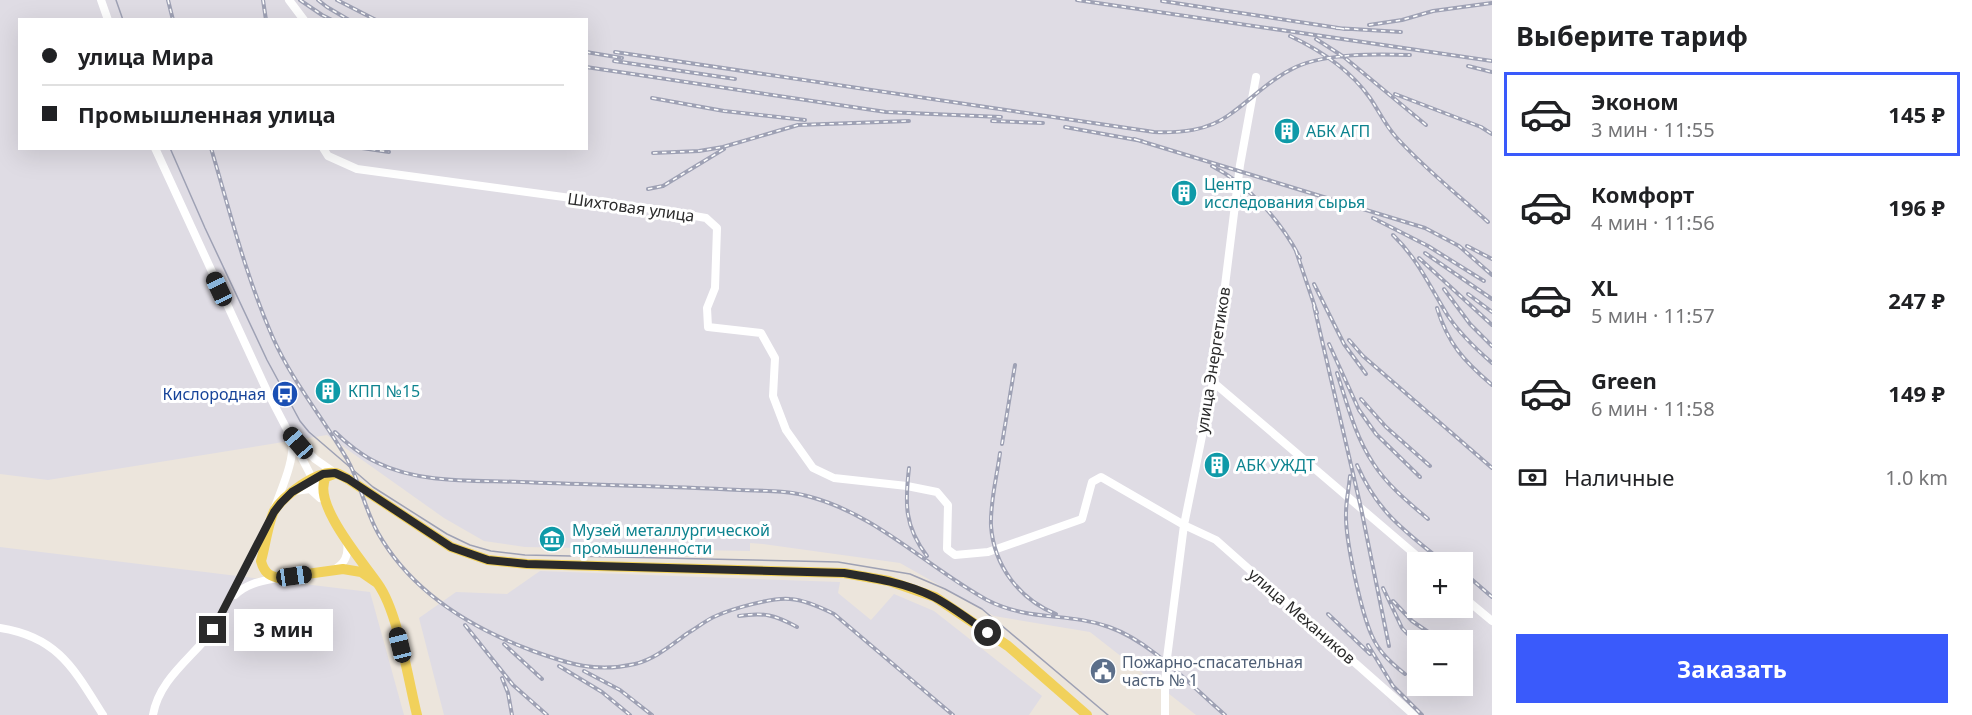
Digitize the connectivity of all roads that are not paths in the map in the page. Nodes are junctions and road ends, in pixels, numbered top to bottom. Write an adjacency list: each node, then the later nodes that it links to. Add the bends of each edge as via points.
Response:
1 (101, 0): 3 (street)
2 (289, 0): 4 (street)
3 (107, 18)
4 (302, 18)
5 (1256, 77): 8 (street, улица Энергетиков, via 1240,165)
6 (156, 150): 9 (street)
7 (324, 150): 15 (street, Шихтовая улица, via 328,156 357,169 705,218 717,228 715,288 707,308 708,327 761,333 775,358 773,396 777,408 786,430 813,468 834,478 937,492 948,505 947,549 956,555 988,552 1082,519 1092,482 1101,477)
8 (1213, 381): 15 (street, улица Энергетиков); 17 (street)
9 (289, 432): 10 (street, via 305,451); 11 (street); 14 (street, via 292,450)
10 (335, 473): 11 (main road); 13 (main road, via 326,477 322,486); 28 (main road, via 451,547 488,560 844,573 904,585 935,597 1008,646)
11 (314, 478): 12 (main road); 13 (street)
12 (292, 492): 13 (street, via 310,489); 14 (main road)
13 (326, 505): 16 (main road)
14 (274, 512): 19 (main road, via 261,561 266,572); 21 (street)
15 (1184, 525): 29 (street, улица Энергетиков, via 1167,658); 30 (street, улица Механиков, via 1216,540)
16 (347, 541): 18 (street, via 348,555); 20 (main road)
17 (1412, 552)
18 (330, 571): 19 (main road); 20 (main road, via 353,570)
19 (278, 578): 21 (street, via 242,588)
20 (377, 583): 27 (main road, via 390,605)
21 (229, 602): 25 (street, via 202,645 168,680)
22 (1473, 605): 23 (street)
23 (1492, 621)
24 (0, 628): 26 (street, via 38,638 58,653 79,676)
25 (152, 713)
26 (103, 715)
27 (417, 715)
28 (1087, 715)
29 (1166, 715)
30 (1414, 715)

